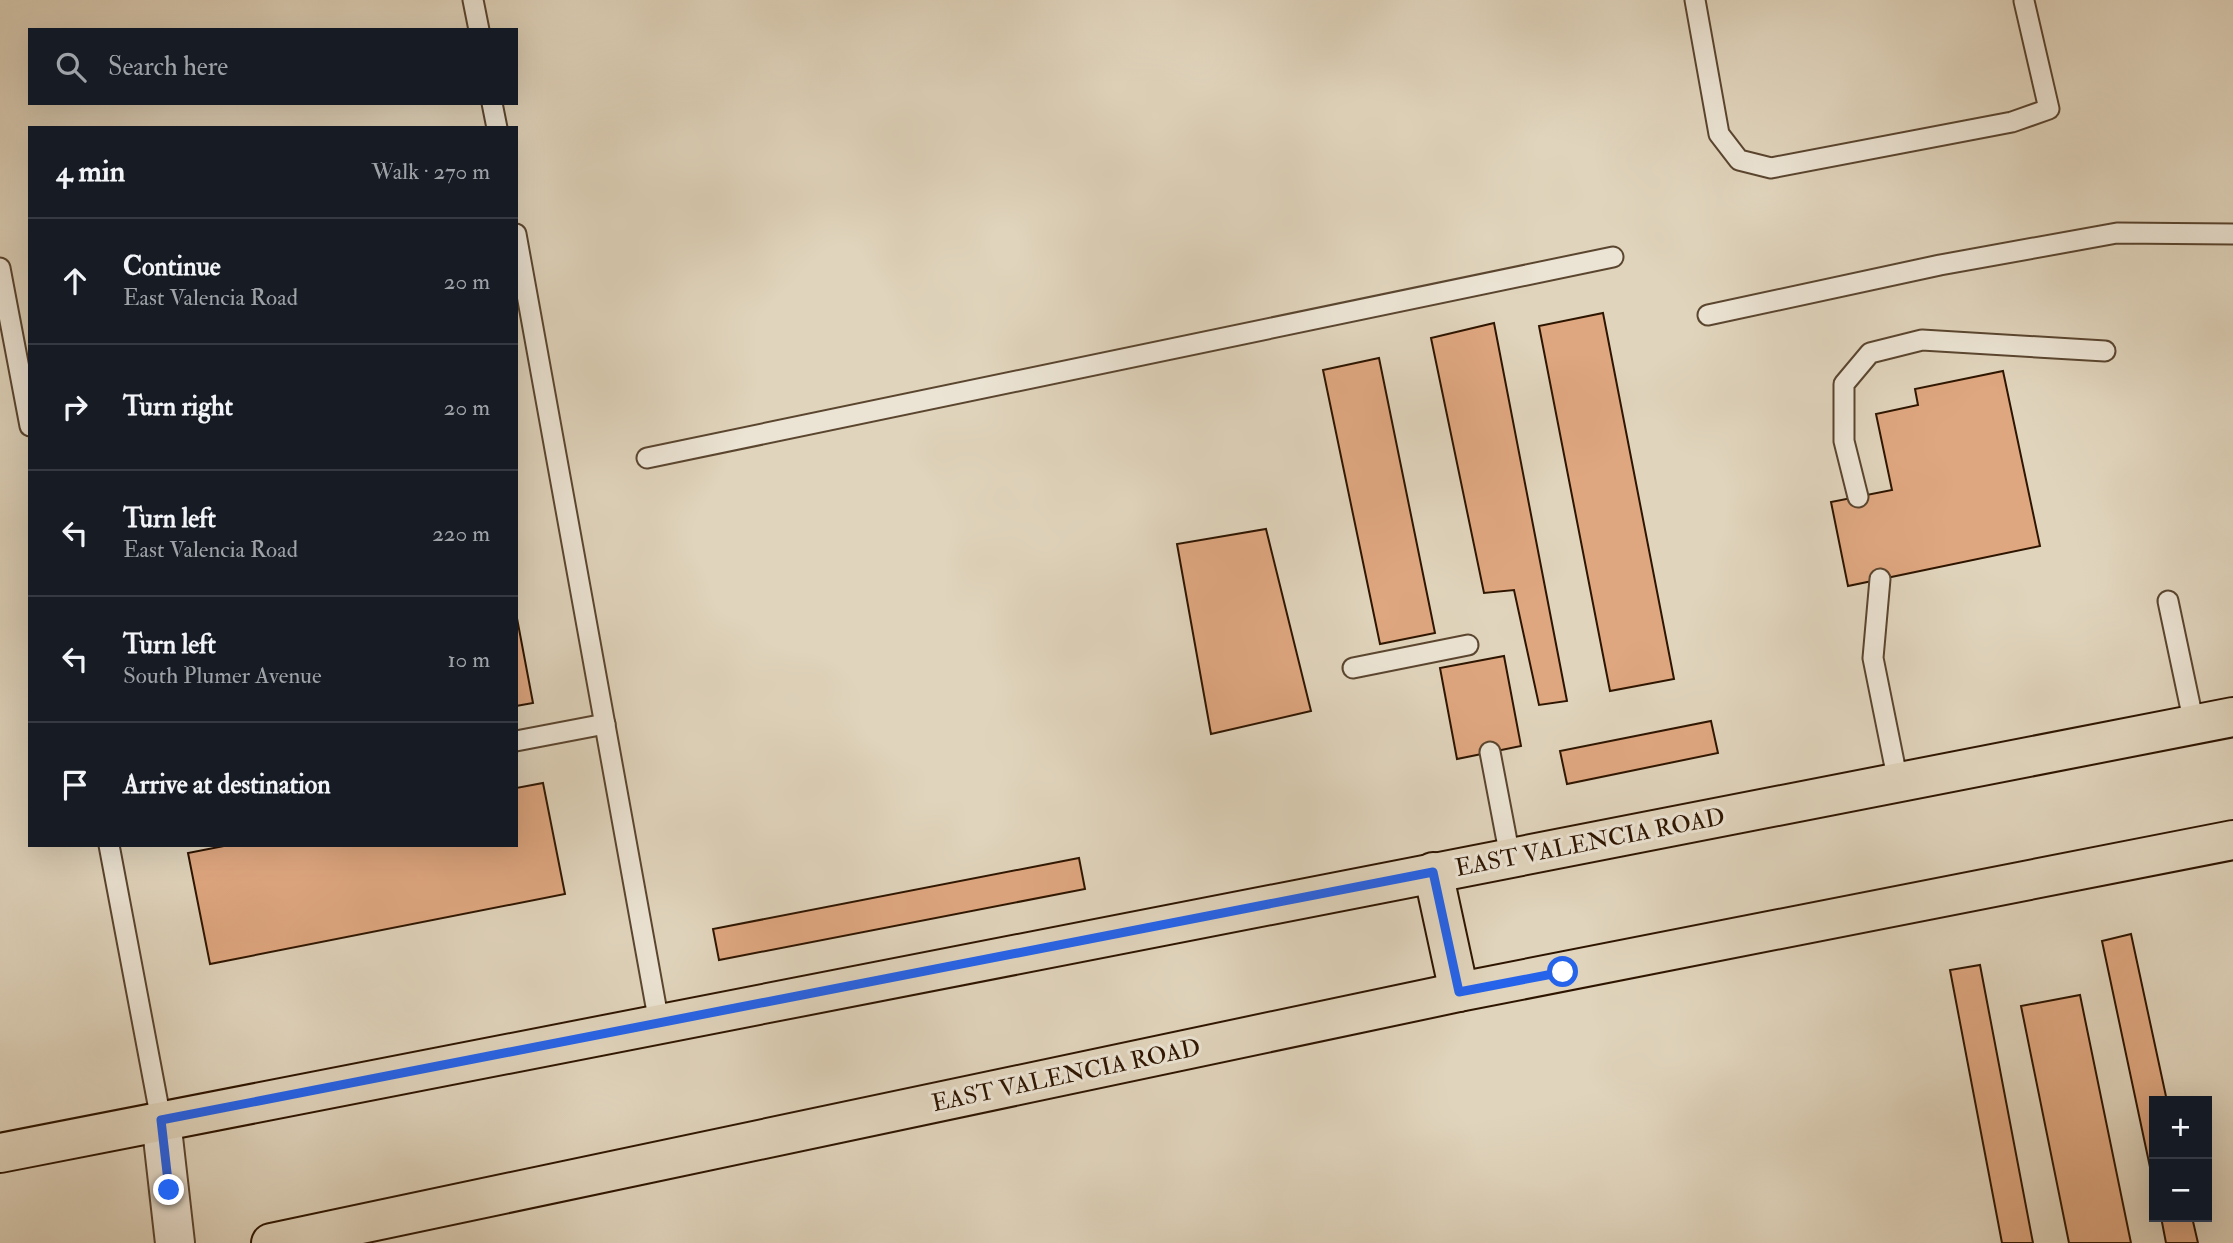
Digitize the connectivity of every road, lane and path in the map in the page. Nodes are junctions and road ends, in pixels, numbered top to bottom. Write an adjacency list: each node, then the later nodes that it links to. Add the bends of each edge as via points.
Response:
1 (473, 0): 4 (lane)
2 (1695, 0): 3 (lane, via 1719,134 1739,160 1771,167 2012,122 2049,110)
3 (2024, 1)
4 (478, 28)
5 (492, 105): 6 (lane)
6 (497, 126)
7 (2233, 234): 12 (lane, via 2117,233)
8 (518, 256): 11 (lane)
9 (1614, 257): 15 (lane)
10 (0, 268): 14 (lane)
11 (522, 302): 22 (lane)
12 (1708, 315)
13 (2105, 351): 16 (lane, via 1922,340 1870,353 1844,384 1844,441)
14 (27, 391)
15 (647, 458)
16 (1858, 497)
17 (1880, 579): 26 (lane, via 1873,658)
18 (2168, 601): 23 (lane)
19 (1468, 645): 20 (lane)
20 (1353, 668)
21 (2233, 717): 23 (main road, EAST VALENCIA ROAD)
22 (605, 724): 24 (lane); 32 (lane)
23 (2194, 724): 26 (main road, EAST VALENCIA ROAD)
24 (518, 741)
25 (1490, 752): 29 (lane)
26 (1898, 782): 29 (main road, EAST VALENCIA ROAD)
27 (2233, 839): 31 (main road, EAST VALENCIA ROAD)
28 (109, 847): 33 (lane)
29 (1510, 857): 30 (main road, EAST VALENCIA ROAD)
30 (1433, 872): 31 (main road); 32 (main road, EAST VALENCIA ROAD)
31 (1459, 992): 36 (main road, EAST VALENCIA ROAD)
32 (659, 1023): 33 (main road, EAST VALENCIA ROAD)
33 (161, 1120): 34 (main road, EAST VALENCIA ROAD); 35 (street)
34 (0, 1153)
35 (175, 1243)
36 (271, 1243)

